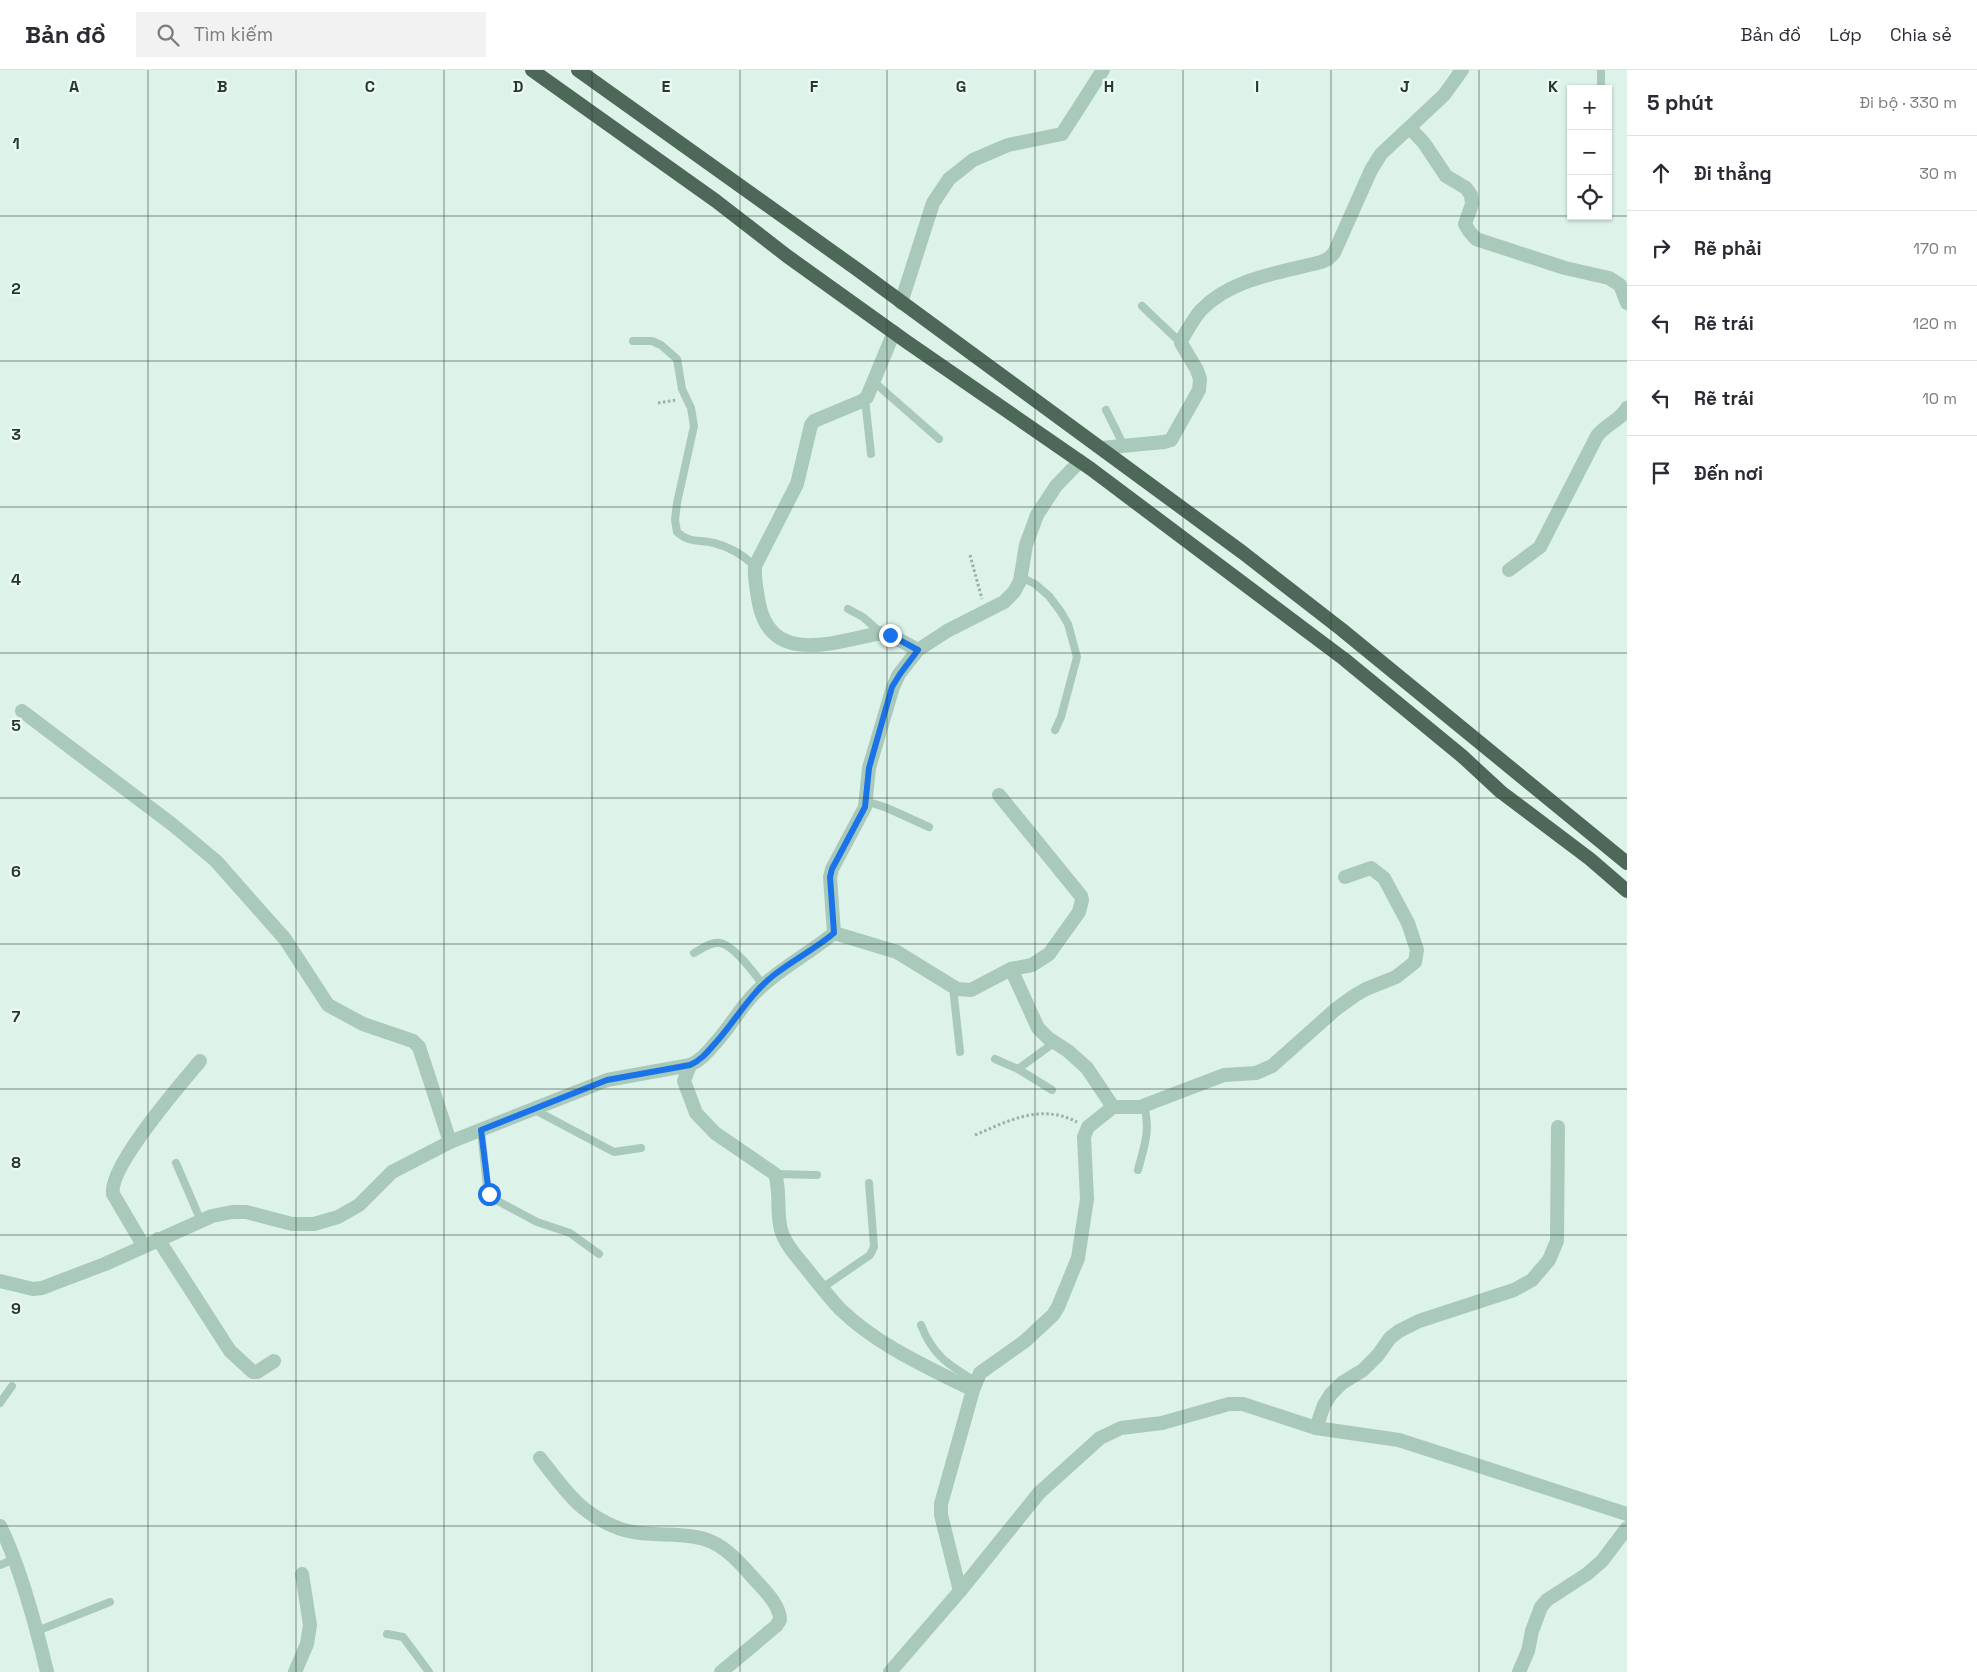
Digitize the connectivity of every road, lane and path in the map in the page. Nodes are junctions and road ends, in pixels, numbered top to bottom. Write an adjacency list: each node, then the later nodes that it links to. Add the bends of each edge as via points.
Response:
1 (532, 70): 11 (highway)
2 (578, 70): 8 (highway)
3 (1103, 70): 8 (street, via 1062,134 1008,145 973,160 949,179 933,203)
4 (1601, 70): 6 (lane)
5 (1459, 72): 7 (street, via 1444,95)
6 (1601, 85)
7 (1410, 128): 9 (street, via 1446,176 1466,188 1471,195 1472,204 1465,224 1476,239 1565,268 1609,278 1620,285); 13 (street, via 1382,154 1371,170 1328,259 1239,283 1218,295 1200,311)
8 (901, 303): 22 (highway)
9 (1627, 303)
10 (1142, 306): 13 (lane)
11 (894, 332): 14 (street); 24 (highway)
12 (633, 341): 15 (lane, via 652,341 677,359)
13 (1181, 344): 21 (street, via 1197,370 1200,390 1175,435 1164,442)
14 (874, 382): 16 (street); 20 (lane)
15 (686, 398): 17 (path); 26 (lane, via 694,426 677,503 677,532 690,541 700,540 733,549)
16 (865, 399): 23 (lane); 26 (street, via 811,425 797,484)
17 (658, 403)
18 (1627, 408): 27 (street, via 1597,436 1540,547)
19 (1106, 410): 21 (lane)
20 (939, 438)
21 (1124, 446): 22 (street)
22 (1101, 448): 38 (highway, via 1334,623)
23 (871, 454)
24 (1080, 461): 28 (street, via 1056,486 1037,515 1026,545); 39 (highway, via 1344,659 1501,792)
25 (970, 555): 30 (path)
26 (756, 566): 31 (street, via 754,578 762,618 773,634 791,644 813,646)
27 (1509, 570)
28 (1020, 577): 30 (street, via 1014,592 1004,602); 34 (lane, via 1035,584 1062,612 1077,657)
29 (848, 609): 31 (lane)
30 (985, 611): 32 (street, via 947,630)
31 (881, 633): 32 (street)
32 (918, 650): 36 (street, via 892,687 869,768)
33 (22, 712): 62 (street, via 216,861 285,939 328,1005 363,1024 413,1040 419,1047)
34 (1055, 730)
35 (998, 795): 45 (street, via 1082,900 1079,912 1049,954 1032,965)
36 (866, 801): 37 (lane); 43 (street, via 830,877)
37 (929, 827)
38 (1597, 838): 39 (highway); 40 (highway)
39 (1582, 853): 42 (highway)
40 (1627, 863)
41 (1345, 877): 55 (street, via 1371,868 1384,878 1408,923 1417,950 1415,962 1396,977 1366,989 1336,1009 1272,1066 1256,1073 1224,1075)
42 (1627, 891)
43 (834, 933): 46 (street); 47 (street, via 897,952)
44 (694, 953): 46 (lane, via 715,943 728,946)
45 (1012, 969): 47 (street, via 971,990); 48 (street, via 1038,1028)
46 (763, 985): 52 (street, via 721,1037 699,1061)
47 (953, 987): 49 (lane)
48 (1055, 1042): 53 (lane); 56 (street, via 1087,1068)
49 (960, 1052)
50 (996, 1059): 53 (lane)
51 (200, 1061): 71 (street, via 134,1146 112,1187)
52 (690, 1065): 57 (street, via 619,1076); 66 (street, via 684,1081 696,1113 715,1133)
53 (1018, 1069): 54 (lane)
54 (1052, 1090)
55 (1144, 1106): 56 (street); 65 (lane, via 1148,1129)
56 (1113, 1107): 58 (street)
57 (533, 1109): 60 (street); 63 (lane, via 614,1152)
58 (1088, 1127): 61 (path, via 1067,1117 1029,1115 1015,1117); 78 (street, via 1084,1137 1087,1199 1078,1258 1058,1307 1025,1341 986,1366)
59 (1558, 1127): 80 (street, via 1557,1241 1549,1260 1532,1280 1514,1290 1419,1321 1399,1331 1363,1370 1331,1394)
60 (481, 1130): 62 (street); 72 (lane, via 489,1194 538,1222 570,1233)
61 (975, 1135)
62 (450, 1142): 69 (street, via 392,1172 359,1205 338,1217 314,1224 292,1224 246,1212 232,1212)
63 (641, 1148)
64 (176, 1164): 69 (lane)
65 (1138, 1170)
66 (775, 1174): 67 (lane); 74 (street, via 781,1231)
67 (817, 1174)
68 (869, 1183): 74 (lane, via 874,1247 870,1255)
69 (201, 1221): 70 (street)
70 (158, 1239): 71 (street); 76 (street, via 230,1351 253,1372)
71 (143, 1246): 73 (street, via 42,1288)
72 (599, 1254)
73 (0, 1281)
74 (822, 1288): 78 (street, via 847,1315 894,1349)
75 (921, 1325): 78 (lane, via 937,1355)
76 (274, 1361)
77 (12, 1386): 79 (lane)
78 (974, 1386): 88 (street, via 941,1504)
79 (0, 1403)
80 (1316, 1428): 82 (street, via 1399,1440); 88 (street, via 1243,1404 1229,1404 1162,1423 1121,1428 1100,1438 1039,1493)
81 (540, 1458): 95 (street, via 576,1504 593,1516 619,1528 646,1534 713,1542 761,1587 778,1608 780,1620)
82 (1627, 1514)
83 (0, 1526): 85 (street)
84 (1627, 1528): 97 (street, via 1602,1561 1541,1607)
85 (14, 1559): 86 (lane); 90 (street)
86 (0, 1565)
87 (302, 1574): 93 (street, via 310,1625)
88 (960, 1591): 96 (street)
89 (110, 1602): 90 (lane)
90 (37, 1631): 92 (street)
91 (386, 1634): 94 (lane, via 404,1637)
92 (47, 1672)
93 (295, 1672)
94 (429, 1672)
95 (721, 1672)
96 (890, 1672)
97 (1519, 1672)

